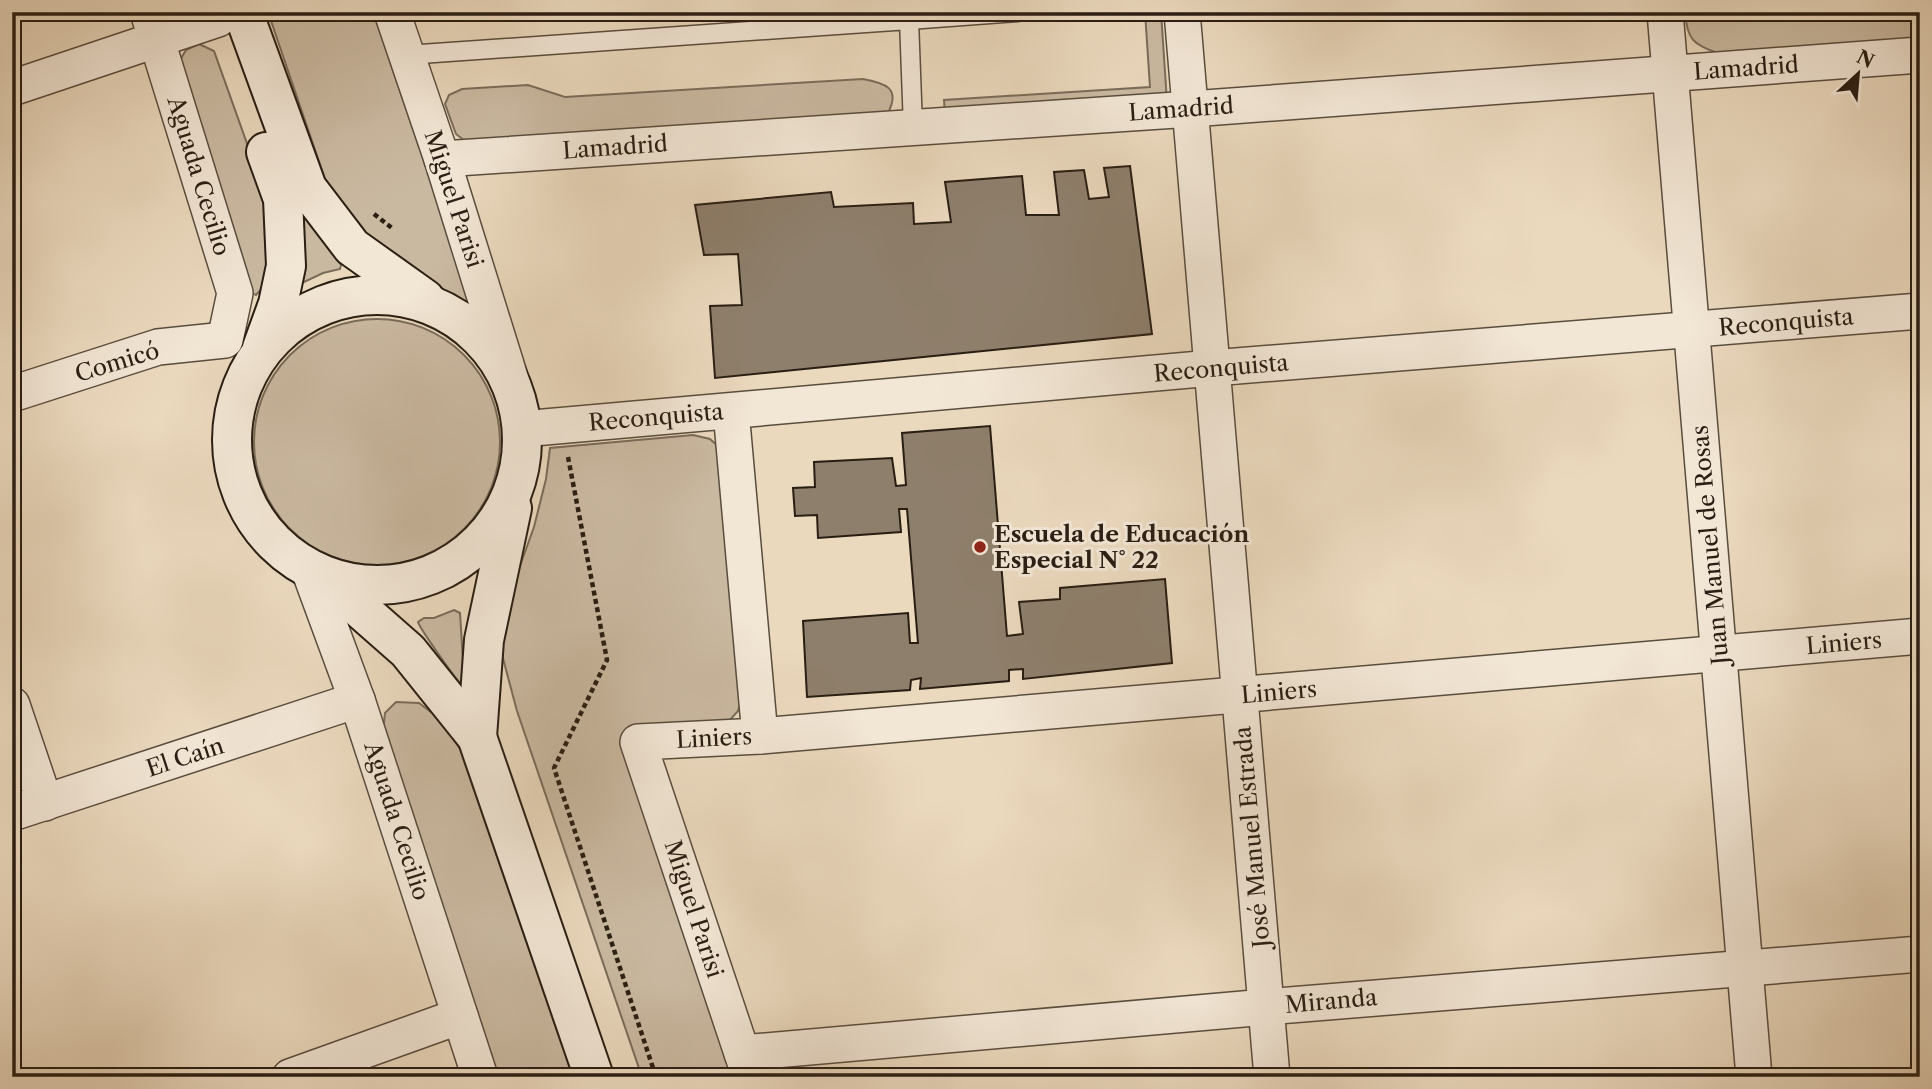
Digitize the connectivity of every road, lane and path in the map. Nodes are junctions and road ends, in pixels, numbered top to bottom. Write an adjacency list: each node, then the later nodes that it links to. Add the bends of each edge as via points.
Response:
1 (392, 12): 8 (street, Miguel Parisi)
2 (1018, 12): 6 (lane)
3 (1182, 12): 12 (street, José Manuel Estrada)
4 (1665, 12): 10 (street, Juan Manuel de Rosas)
5 (225, 15): 7 (street); 15 (main road, via 306,188 352,247); 18 (main road, via 283,199 286,265 278,304)
6 (909, 16): 8 (lane); 13 (lane)
7 (152, 26): 11 (street); 18 (street, Aguada Cecilio, via 235,293)
8 (407, 55): 14 (street, Miguel Parisi)
9 (1920, 55): 10 (street, Lamadrid)
10 (1671, 74): 12 (street, Lamadrid); 17 (street, Juan Manuel de Rosas)
11 (12, 88)
12 (1191, 109): 13 (street, Lamadrid); 19 (street, José Manuel Estrada)
13 (913, 127): 14 (street, Lamadrid)
14 (442, 159): 20 (street, Miguel Parisi)
15 (444, 311): 18 (main road, via 406,298 365,295 325,304); 20 (main road, via 473,331 496,356)
16 (1920, 311): 17 (street, Reconquista)
17 (1692, 329): 19 (street, Reconquista); 27 (street, Juan Manuel de Rosas)
18 (242, 347): 21 (street, Comicó, via 158,347); 25 (main road, via 245,377 232,424 234,471 251,515 283,552)
19 (1212, 368): 22 (street, Reconquista); 28 (street, José Manuel Estrada)
20 (513, 387): 23 (main road)
21 (12, 394)
22 (731, 411): 23 (street, Reconquista); 31 (street)
23 (522, 429): 24 (main road, via 523,455)
24 (516, 489): 25 (main road, via 493,530 459,562 416,581 369,586); 32 (main road, via 484,639)
25 (316, 572): 29 (street, Aguada Cecilio); 32 (main road, via 408,651)
26 (1920, 636): 27 (street, Liniers)
27 (1719, 654): 28 (street, Liniers); 36 (street, Juan Manuel de Rosas)
28 (1240, 695): 31 (street, Liniers); 37 (street, José Manuel Estrada)
29 (357, 700): 34 (street, El Caín); 38 (street, Aguada Cecilio)
30 (12, 705): 34 (street)
31 (760, 736): 33 (street, Liniers)
32 (477, 737): 42 (main road)
33 (638, 742): 39 (street, Miguel Parisi)
34 (28, 808)
35 (1920, 954): 36 (street, Miranda)
36 (1745, 968): 37 (street, Miranda); 44 (street, Juan Manuel de Rosas)
37 (1266, 1007): 39 (street, Miranda); 43 (street, José Manuel Estrada)
38 (460, 1016): 40 (street); 41 (street, Aguada Cecilio)
39 (746, 1065)
40 (290, 1077)
41 (480, 1077)
42 (594, 1077)
43 (1272, 1077)
44 (1754, 1077)

